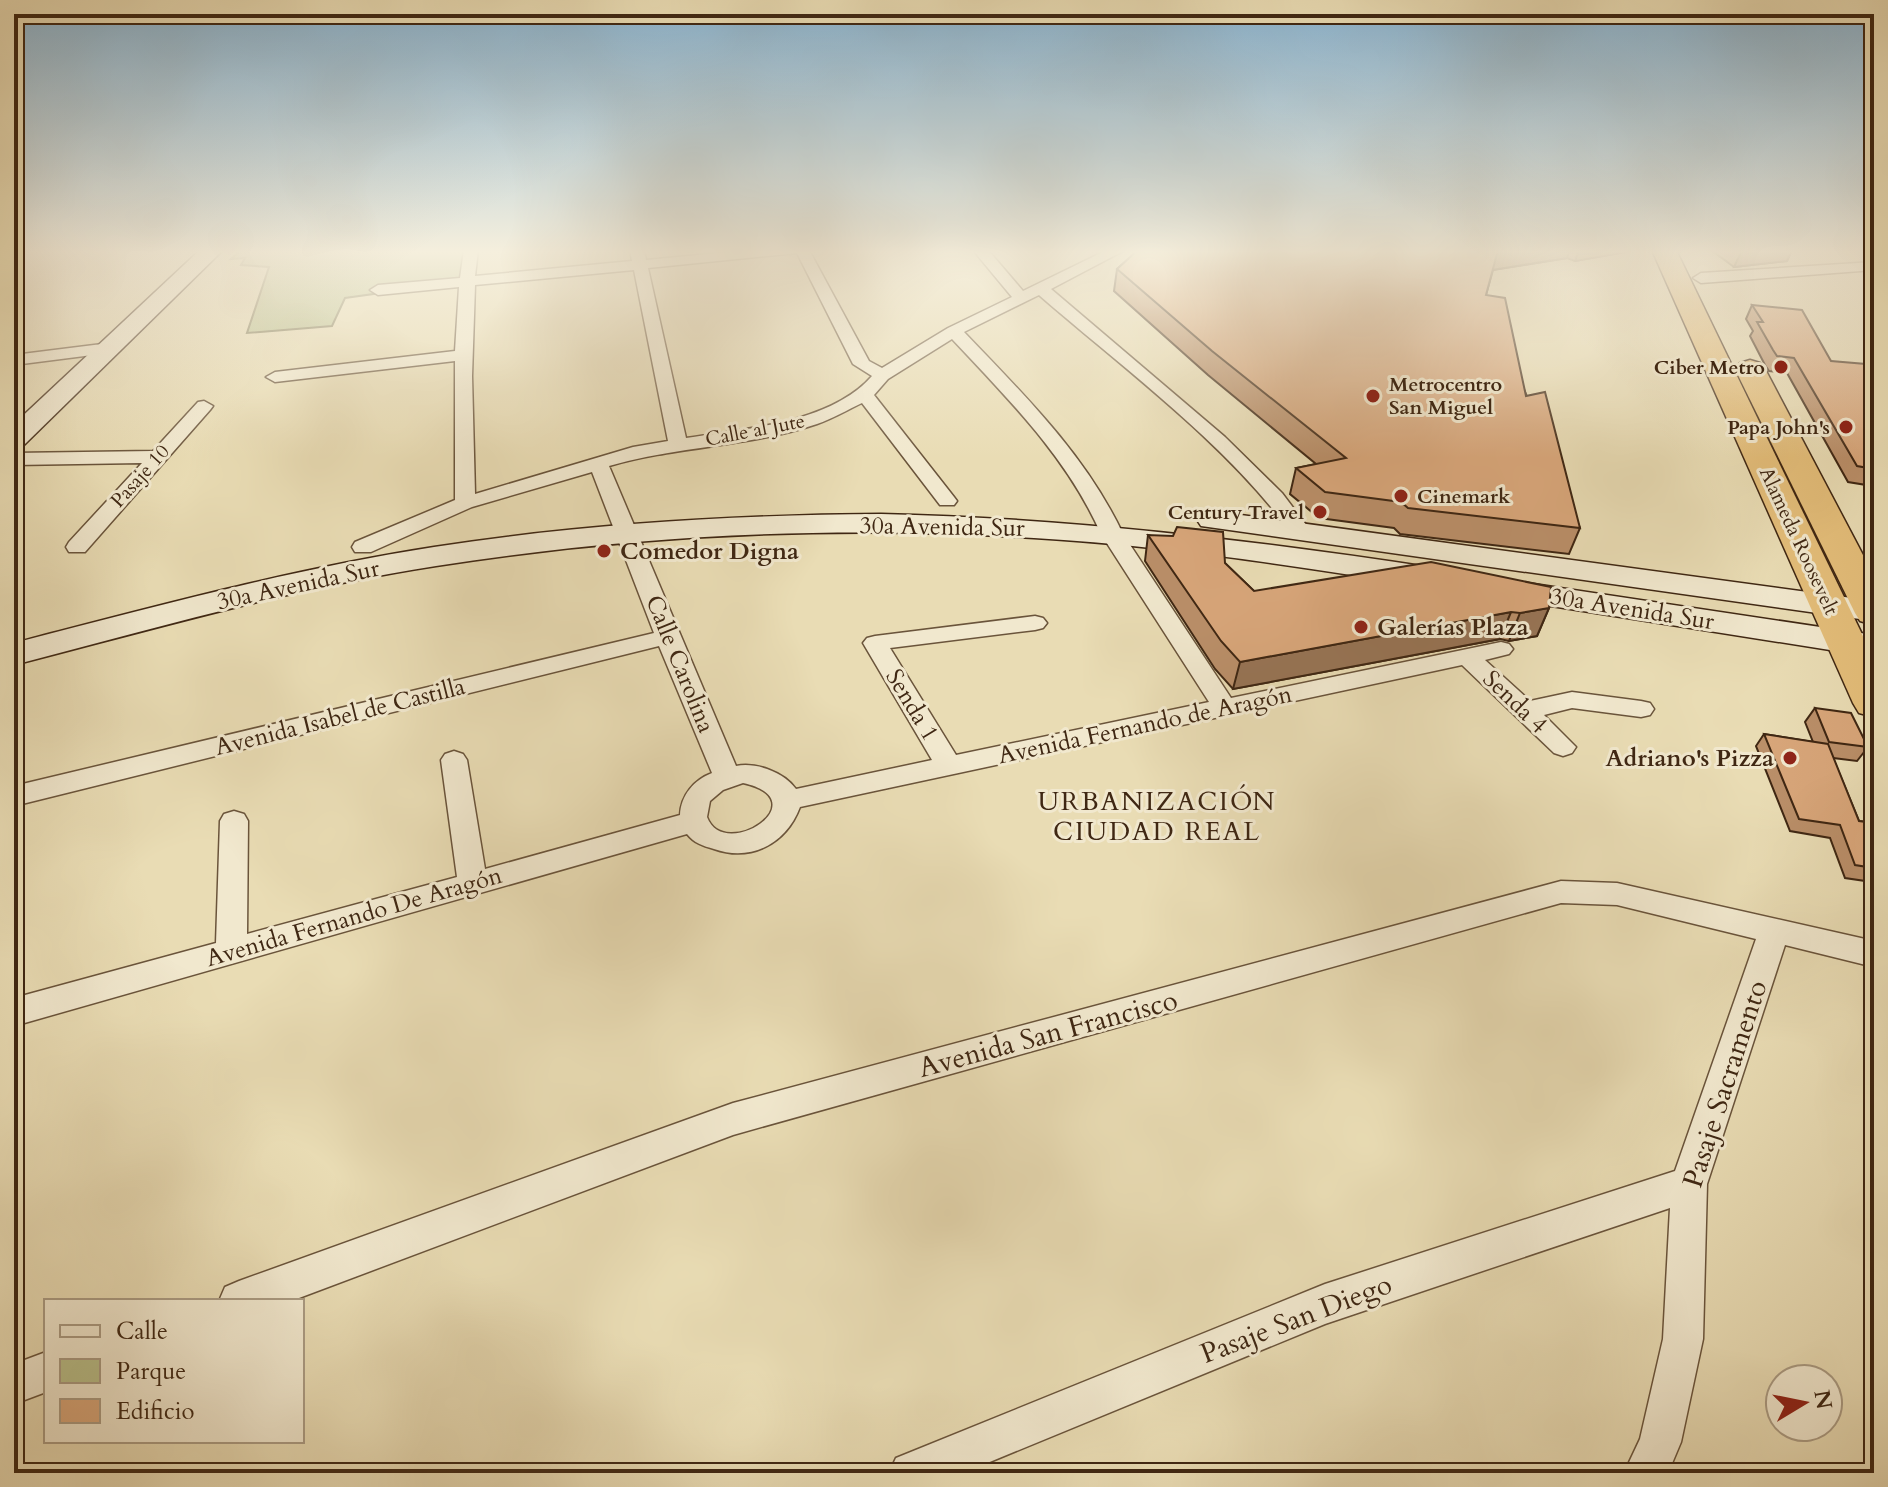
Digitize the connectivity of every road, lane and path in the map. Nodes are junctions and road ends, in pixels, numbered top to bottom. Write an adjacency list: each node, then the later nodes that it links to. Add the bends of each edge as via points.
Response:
1 (140, 319): 10 (street)
2 (466, 319): 11 (street)
3 (652, 319): 18 (street)
4 (839, 319): 13 (street, via 862,364)
5 (978, 319): 9 (street, Calle al Jute)
6 (1077, 319): 26 (street, via 1218,441 1275,497)
7 (1696, 319): 31 (highway, Alameda Roosevelt)
8 (1723, 319): 32 (highway, Alameda Roosevelt)
9 (954, 331): 13 (street, Calle al Jute); 24 (street, via 1072,460)
10 (110, 348): 12 (street); 17 (street)
11 (465, 355): 14 (street); 23 (street)
12 (14, 360)
13 (882, 375): 15 (street, Calle al Jute)
14 (275, 377)
15 (865, 395): 18 (street, Calle al Jute, via 811,420 765,432); 22 (street)
16 (204, 406): 19 (street, Pasaje 10)
17 (14, 439)
18 (678, 443): 21 (street, Calle al Jute)
19 (157, 457): 20 (street); 27 (street, Pasaje 10)
20 (14, 459)
21 (598, 463): 23 (street, Calle al Jute); 25 (street, Calle Carolina)
22 (947, 501): 24 (street, 30a Avenida Sur); 25 (street, 30a Avenida Sur, via 746,504)
23 (465, 503): 28 (street, Calle al Jute)
24 (1107, 522): 25 (street, 30a Avenida Sur); 26 (street, 30a Avenida Sur); 29 (street, 30a Avenida Sur); 41 (street)
25 (623, 524): 28 (street, 30a Avenida Sur, via 491,528); 35 (street, Calle Carolina); 38 (street, 30a Avenida Sur, via 219,600)
26 (1299, 530): 29 (street, 30a Avenida Sur)
27 (77, 547)
28 (363, 547): 34 (street, 30a Avenida Sur)
29 (1364, 553): 30 (street, 30a Avenida Sur)
30 (1467, 568): 31 (street, 30a Avenida Sur); 36 (street, 30a Avenida Sur)
31 (1830, 605): 32 (street, 30a Avenida Sur); 36 (highway, Alameda Roosevelt)
32 (1874, 611)
33 (1035, 623): 46 (street, Senda 1, via 875,643)
34 (14, 629)
35 (667, 637): 47 (street, Calle Carolina); 48 (street, Avenida Isabel de Castilla)
36 (1860, 644): 40 (highway, Alameda Roosevelt)
37 (1501, 649): 39 (street, Avenida Fernando de Aragón)
38 (14, 654)
39 (1468, 657): 41 (street, Avenida Fernando de Aragón); 43 (street, Senda 4)
40 (1874, 703)
41 (1225, 708): 46 (street, Avenida Fernando de Aragón)
42 (1641, 709): 43 (street, via 1572,700)
43 (1524, 711): 44 (street, Senda 4)
44 (1563, 747)
45 (454, 760): 52 (street)
46 (949, 766): 49 (street, Avenida Fernando de Aragón)
47 (727, 777): 49 (street, via 759,775 783,789); 51 (street, via 698,796)
48 (14, 796)
49 (788, 800): 51 (street, via 780,825 750,842 715,841)
50 (234, 821): 54 (street)
51 (693, 822): 52 (street, Avenida Fernando De Aragón)
52 (473, 884): 54 (street, Avenida Fernando De Aragón)
53 (1774, 931): 55 (street, Avenida San Francisco); 57 (street, Pasaje Sacramento); 58 (street, Avenida San Francisco, via 1617,894 1561,892 733,1119)
54 (231, 951): 56 (street, Avenida Fernando De Aragón)
55 (1874, 954)
56 (14, 1012)
57 (1689, 1184): 61 (street, Pasaje San Diego, via 1325,1304); 62 (street, Pasaje Sacramento, via 1683,1339 1660,1442)
58 (244, 1299)
59 (44, 1373): 60 (street)
60 (14, 1384)
61 (911, 1473)
62 (1646, 1473)

